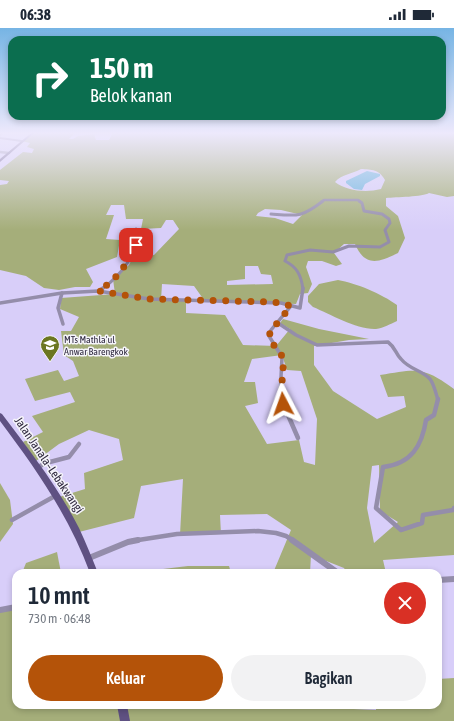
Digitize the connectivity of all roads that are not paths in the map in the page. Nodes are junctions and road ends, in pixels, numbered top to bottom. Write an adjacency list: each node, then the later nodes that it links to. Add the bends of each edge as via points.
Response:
1 (271, 214): 6 (street, via 297,216 324,200 356,199 361,201 364,211 382,214 390,223 385,230 389,242 384,246 348,246 333,252 310,250 286,255 285,260 297,269 304,297 300,308)
2 (136, 229): 3 (street, via 136,245 124,268 107,286)
3 (98, 291): 4 (street); 6 (street, via 142,298 274,302)
4 (62, 293): 5 (street); 7 (street, via 57,313)
5 (0, 303)
6 (291, 306): 8 (street)
7 (63, 324)
8 (278, 324): 10 (street, via 269,336 282,358 280,397); 14 (street, via 317,345 388,342 395,347 400,358 410,368 431,380 438,400 434,415 426,420 423,438 405,462 393,467 383,467 376,508 401,530 422,523 423,515)
9 (0, 416): 12 (main road, Jalan Janala–Lebakwangi)
10 (298, 438)
11 (79, 444): 12 (street, via 69,457)
12 (38, 467): 13 (main road, Jalan Janala–Lebakwangi)
13 (55, 496): 15 (street); 16 (main road, Jalan Janala–Lebakwangi, via 74,525)
14 (454, 508)
15 (12, 520)
16 (89, 558): 17 (main road, Jalan Janala–Lebakwangi); 18 (street, via 128,542 177,534 258,531 286,536)
17 (93, 569)
18 (332, 569)
19 (454, 579): 20 (street)
20 (442, 580)
21 (12, 608): 22 (street)
22 (0, 610)
23 (123, 709): 24 (main road)
24 (125, 721)

